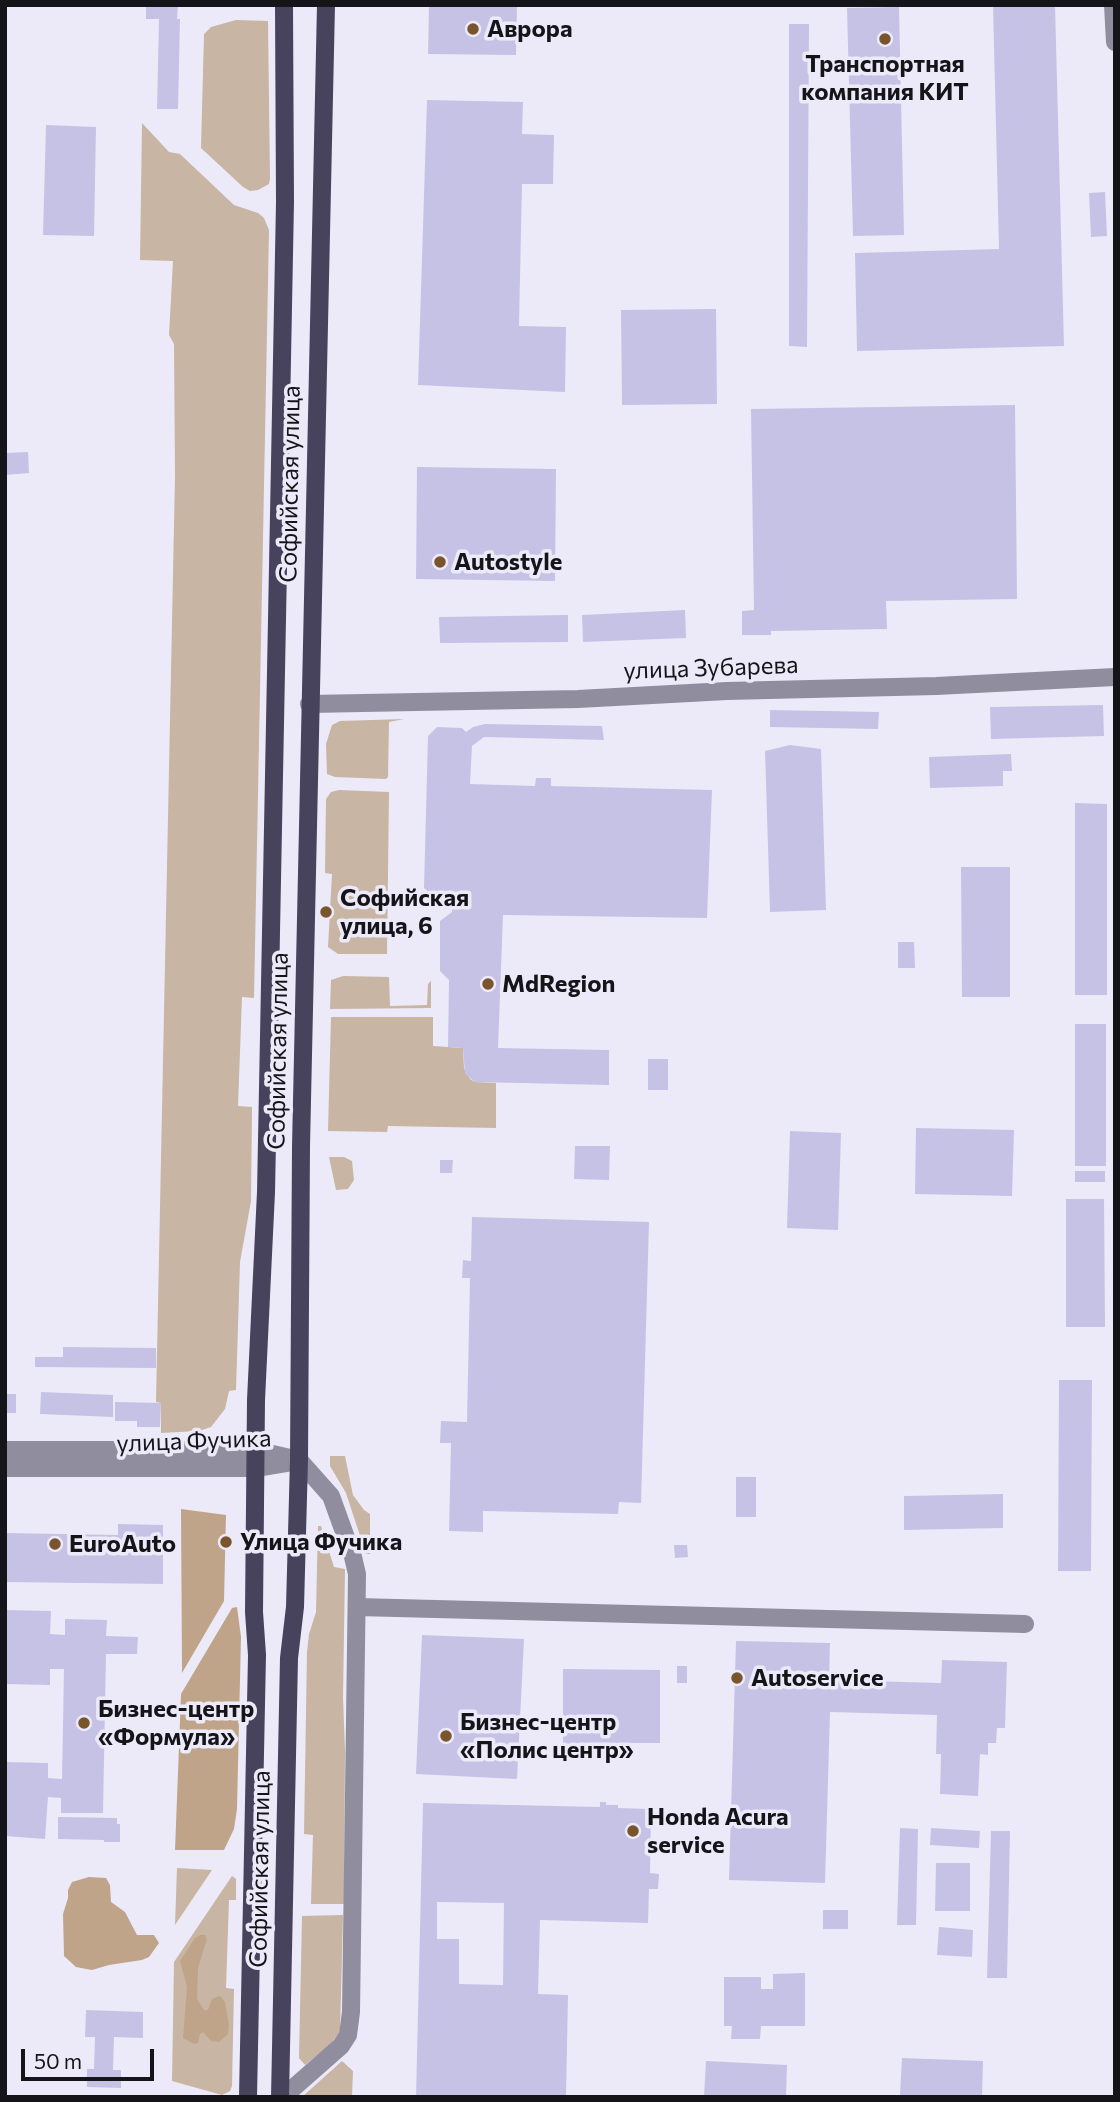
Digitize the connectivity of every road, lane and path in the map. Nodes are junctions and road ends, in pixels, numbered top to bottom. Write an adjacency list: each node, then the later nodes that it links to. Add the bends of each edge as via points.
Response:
1 (284, 5): 8 (main road, Софийская улица, via 285,202 266,1178)
2 (326, 5): 6 (main road, Софийская улица)
3 (1113, 5): 4 (street)
4 (1115, 42)
5 (1115, 677): 6 (street, улица Зубарева, via 578,699)
6 (309, 704): 9 (main road, Софийская улица)
7 (5, 1450): 8 (street, улица Фучика)
8 (255, 1450): 9 (street, улица Фучика); 11 (main road, Софийская улица)
9 (299, 1461): 11 (street, улица Фучика); 12 (street, via 331,1496 340,1517 357,1574); 15 (main road, Софийская улица, via 289,1658)
10 (5, 1468): 11 (street, улица Фучика)
11 (256, 1468): 14 (main road, Софийская улица)
12 (358, 1607): 13 (street); 15 (street, via 349,2027 341,2046)
13 (1025, 1624)
14 (248, 2097)
15 (281, 2097)

